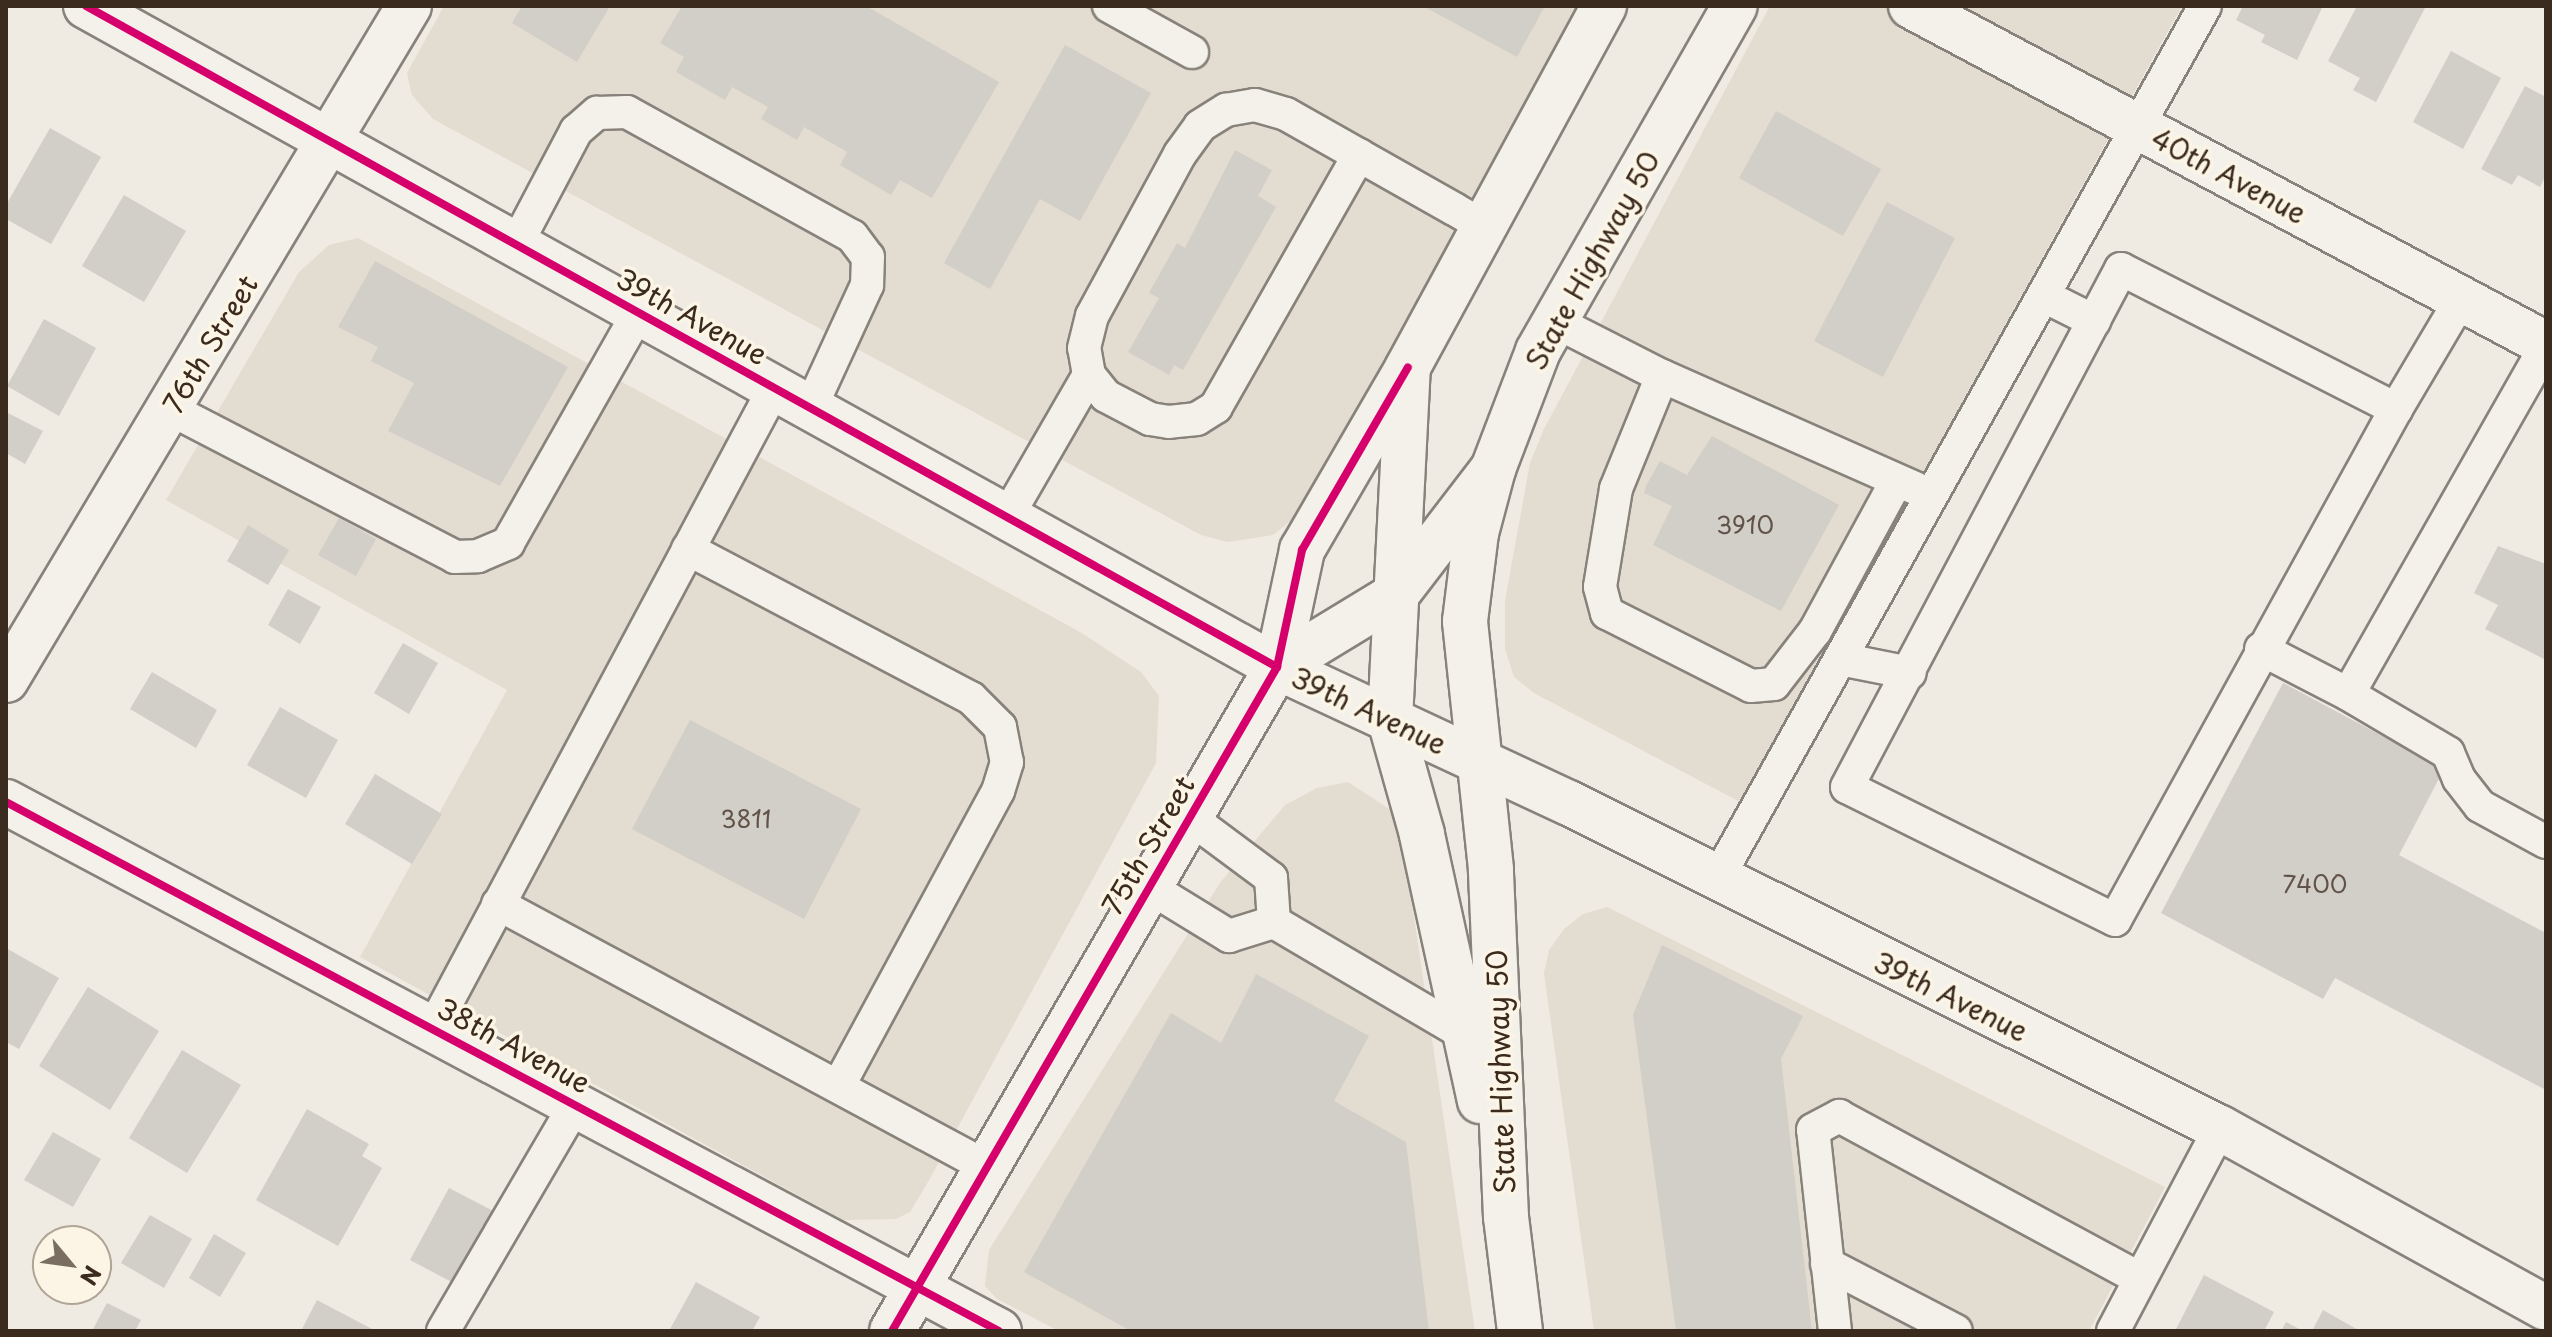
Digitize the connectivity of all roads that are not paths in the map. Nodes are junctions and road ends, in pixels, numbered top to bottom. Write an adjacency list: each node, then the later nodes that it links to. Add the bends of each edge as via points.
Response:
1 (86, 6): 10 (main road, 39th Avenue)
2 (409, 6): 10 (main road, 76th Street)
3 (1109, 6): 8 (lane)
4 (1604, 6): 12 (main road, State Highway 50)
5 (1735, 6): 17 (main road, State Highway 50)
6 (1911, 6): 9 (main road, 40th Avenue)
7 (2205, 6): 9 (lane)
8 (1192, 52)
9 (2138, 127): 14 (lane); 15 (main road, 40th Avenue)
10 (333, 140): 13 (main road, 39th Avenue); 24 (main road, 76th Street)
11 (1359, 155): 12 (lane); 21 (lane, via 1216,407 1197,419 1150,419 1106,396); 21 (lane, via 1286,114 1255,105 1226,110 1200,126 1092,316 1084,348)
12 (1484, 226): 20 (main road, State Highway 50)
13 (517, 243): 16 (main road, 39th Avenue); 23 (lane, via 576,131 597,113 627,112 852,236 868,257 867,285)
14 (2044, 296): 18 (lane); 28 (lane)
15 (2461, 299): 19 (main road, 40th Avenue); 25 (lane)
16 (639, 311): 23 (main road, 39th Avenue); 24 (lane, via 508,543 478,556 455,557)
17 (1554, 321): 22 (lane); 26 (main road, State Highway 50)
18 (2094, 321): 25 (lane, via 2121,269); 35 (lane)
19 (2546, 345): 38 (lane)
20 (1408, 367): 31 (main road, State Highway 50); 34 (main road, 75th Street, via 1302,550)
21 (1089, 375): 29 (lane)
22 (1662, 376): 27 (lane); 37 (lane, via 1616,489 1600,587 1607,613 1751,686)
23 (793, 397): 29 (main road, 39th Avenue); 30 (lane)
24 (170, 409): 36 (main road, 76th Street)
25 (2396, 409): 32 (lane)
26 (1493, 469): 31 (main road, 75th Street); 41 (main road, State Highway 50, via 1476,533 1465,621)
27 (1896, 482): 28 (lane); 37 (lane, via 1815,631)
28 (1933, 493): 33 (lane)
29 (1007, 517): 34 (main road, 39th Avenue)
30 (688, 549): 47 (lane); 51 (lane, via 971,698 1000,727 1007,762 998,791)
31 (1397, 594): 34 (main road, 75th Street); 40 (main road, State Highway 50)
32 (2261, 649): 35 (lane, via 2115,920 1847,787); 38 (lane)
33 (1840, 659): 35 (lane); 39 (lane)
34 (1277, 667): 40 (main road, 39th Avenue); 43 (main road, 75th Street)
35 (1910, 673)
36 (6, 680)
37 (1774, 684): 39 (lane)
38 (2348, 694): 44 (lane, via 2448,753 2459,779 2480,806)
39 (1815, 705): 45 (lane)
40 (1390, 720): 41 (main road, 39th Avenue); 50 (main road, State Highway 50, via 1422,834)
41 (1476, 759): 45 (main road, 39th Avenue); 55 (main road, State Highway 50, via 1491,869)
42 (6, 802): 49 (main road, 38th Avenue)
43 (1189, 817): 46 (main road, 75th Street); 48 (lane, via 1271,878)
44 (2546, 842)
45 (1716, 881): 53 (main road, 39th Avenue)
46 (1149, 887): 48 (lane, via 1229,936); 54 (main road, 75th Street)
47 (498, 904): 49 (lane); 51 (lane)
48 (1274, 922): 50 (lane)
49 (433, 1028): 52 (main road, 38th Avenue)
50 (1466, 1035): 55 (main road, State Highway 50)
51 (839, 1085): 54 (lane)
52 (576, 1103): 58 (main road, 38th Avenue); 60 (lane)
53 (2220, 1128): 57 (lane); 59 (main road, 39th Avenue)
54 (987, 1167): 58 (main road, 75th Street)
55 (1506, 1217): 63 (main road)
56 (1827, 1264): 57 (lane, via 1813,1130 1839,1116); 64 (lane); 65 (lane)
57 (2140, 1279): 66 (lane)
58 (918, 1285): 61 (main road, 75th Street); 62 (main road, 38th Avenue)
59 (2546, 1308)
60 (443, 1331)
61 (892, 1331)
62 (999, 1331)
63 (1520, 1331)
64 (1835, 1331)
65 (1956, 1331)
66 (2113, 1331)

